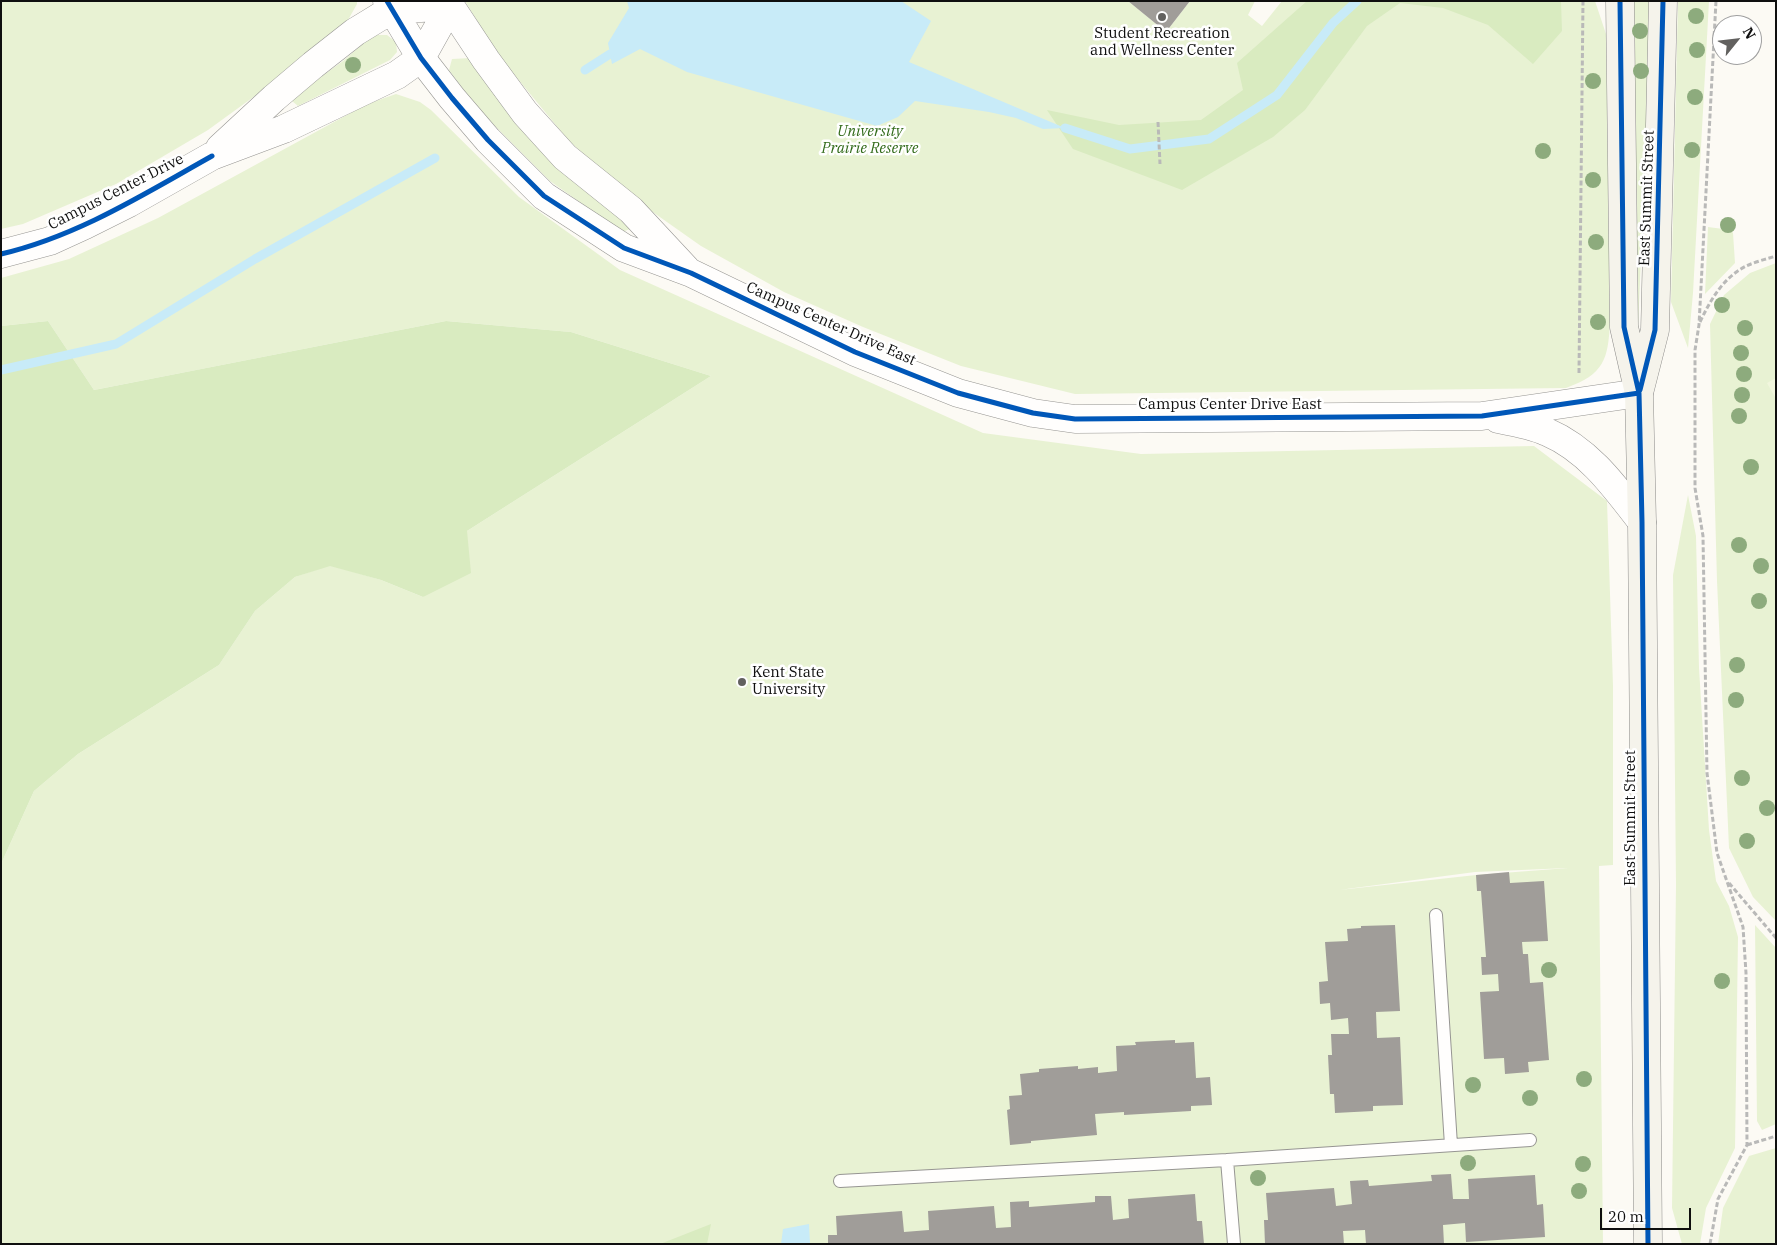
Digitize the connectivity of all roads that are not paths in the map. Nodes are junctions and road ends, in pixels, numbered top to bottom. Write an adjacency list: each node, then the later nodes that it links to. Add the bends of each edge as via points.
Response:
1 (1620, 1): 9 (main road, East Summit Street, via 1624,328)
2 (1663, 1): 9 (main road, East Summit Street, via 1656,330)
3 (448, 4): 4 (street, Campus Center Drive); 5 (street, Campus Center Drive); 8 (street, Campus Center Drive East, via 525,113 565,157 631,210)
4 (389, 6): 5 (street); 6 (street, Campus Center Drive, via 274,98)
5 (421, 58): 6 (street, Campus Center Drive, via 398,75 370,89 284,129); 8 (street, Campus Center Drive East, via 488,140 544,196 624,248)
6 (212, 156): 7 (street, Campus Center Drive, via 85,225 50,240)
7 (1, 254)
8 (691, 273): 10 (street, Campus Center Drive East, via 855,352 958,393 1033,413 1075,419)
9 (1639, 393): 10 (street, Campus Center Drive East); 11 (main road, East Summit Street)
10 (1482, 416): 11 (street, Campus Center Drive East, via 1547,432 1572,446 1614,485)
11 (1642, 522): 18 (main road, East Summit Street)
12 (1436, 915): 14 (lane)
13 (1530, 1140): 14 (lane)
14 (1451, 1145): 15 (lane)
15 (1227, 1160): 16 (lane); 17 (lane)
16 (840, 1180)
17 (1234, 1244)
18 (1648, 1244)

